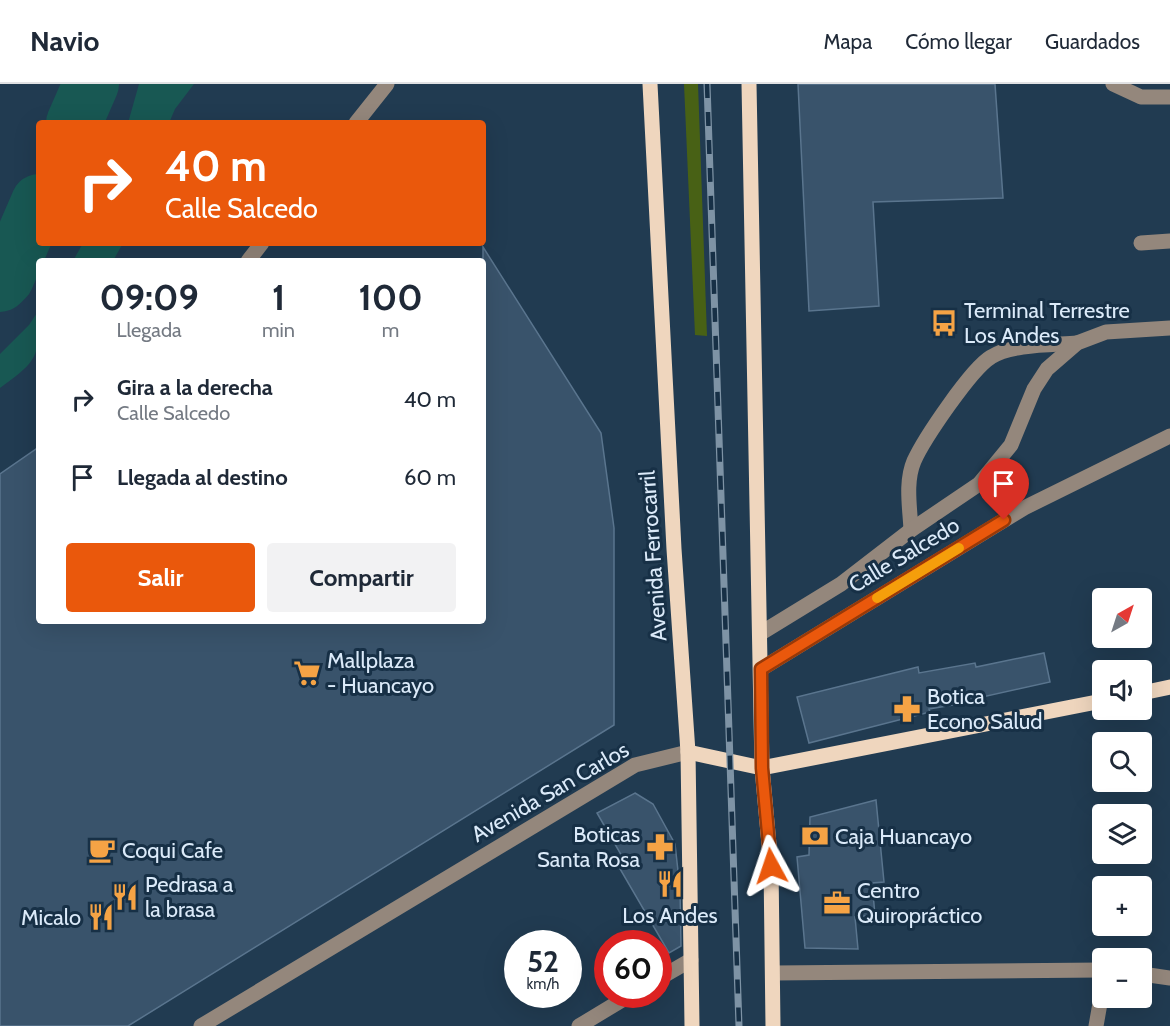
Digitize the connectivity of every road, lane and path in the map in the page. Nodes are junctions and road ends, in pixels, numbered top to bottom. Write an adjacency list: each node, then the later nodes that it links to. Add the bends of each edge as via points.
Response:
1 (387, 84): 6 (street)
2 (650, 84): 20 (main road, Avenida Ferrocarril)
3 (749, 84): 15 (main road)
4 (1113, 84): 5 (street, via 1141,97)
5 (1170, 97)
6 (358, 120)
7 (1170, 242): 8 (street)
8 (1141, 243)
9 (260, 246): 10 (street)
10 (250, 258)
11 (1170, 328): 12 (street, via 1106,332)
12 (1077, 343): 14 (street, via 1047,369 1034,388 1011,445 979,484); 14 (street, via 1009,351 992,356 975,370 914,462 908,490)
13 (1170, 436): 16 (street, Calle Salcedo, via 1024,508)
14 (911, 530): 15 (street, via 841,584)
15 (761, 633): 16 (main road)
16 (761, 669): 21 (main road)
17 (1170, 687): 18 (main road)
18 (1152, 691)
19 (1092, 703): 21 (main road, Avenida San Carlos)
20 (688, 752): 21 (main road, Avenida San Carlos); 22 (main road, Avenida Ferrocarril); 30 (street, Avenida San Carlos, via 635,765)
21 (762, 768): 25 (main road, via 771,866)
22 (691, 960): 24 (street); 32 (main road, Avenida Ferrocarril)
23 (1092, 970): 25 (street)
24 (672, 971)
25 (774, 973): 33 (main road)
26 (1152, 975): 27 (street)
27 (1170, 978)
28 (609, 1008): 31 (street)
29 (1099, 1008): 34 (street)
30 (201, 1026)
31 (579, 1026)
32 (692, 1026)
33 (773, 1026)
34 (1096, 1026)

